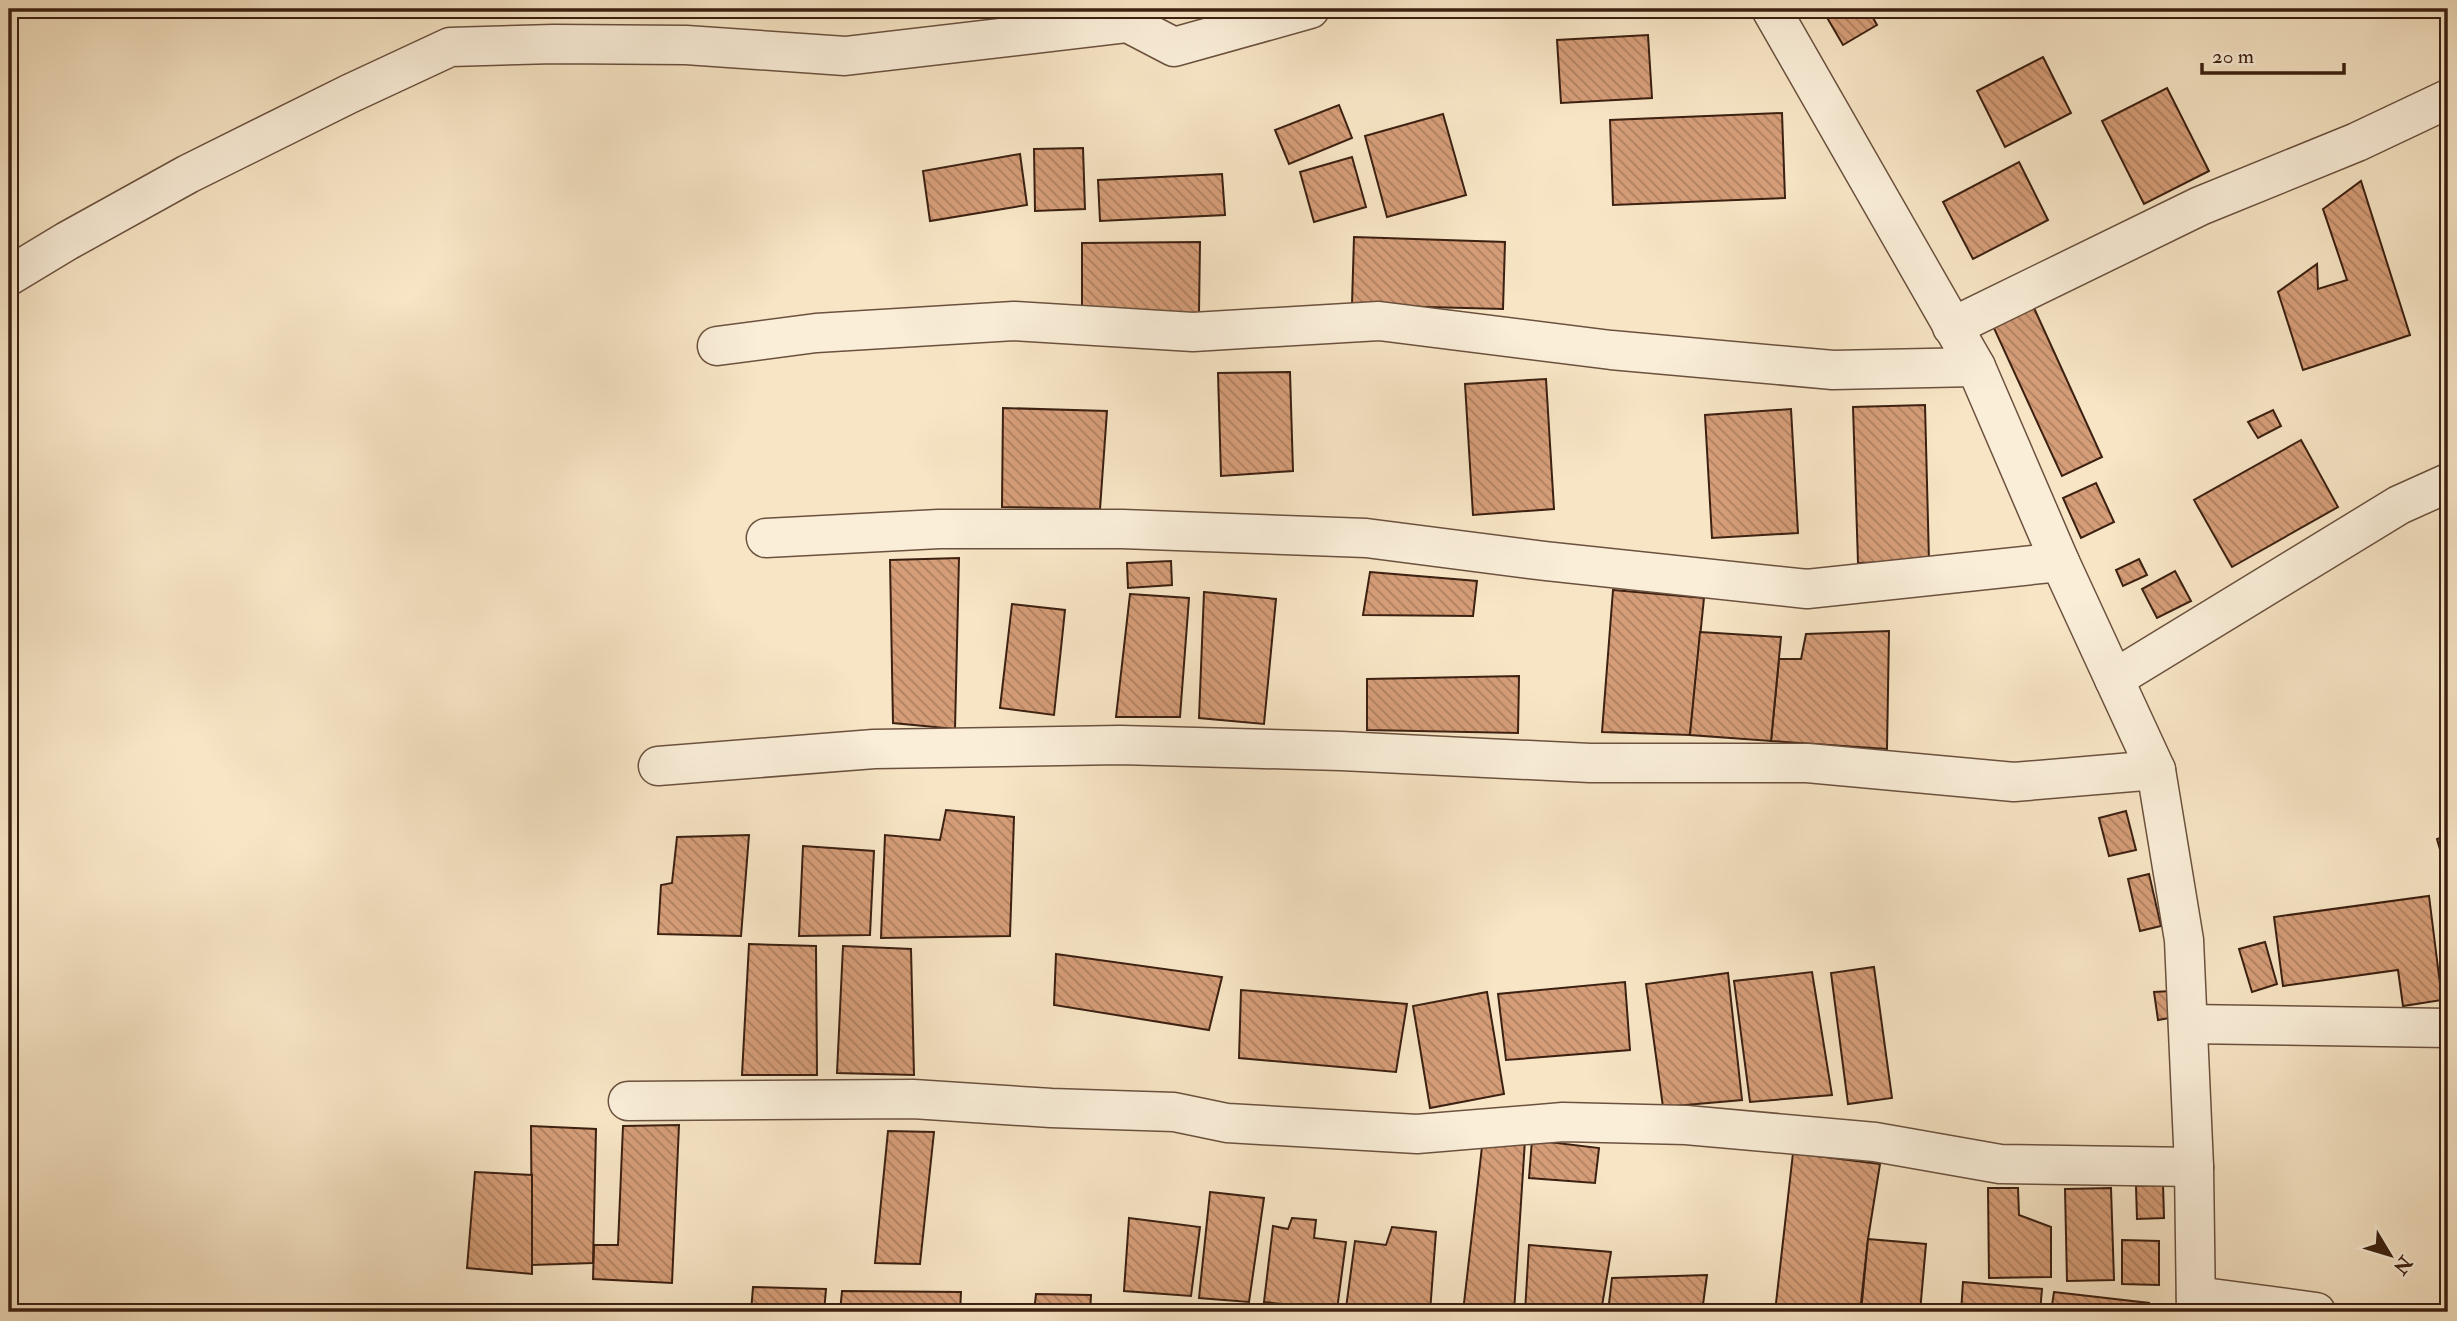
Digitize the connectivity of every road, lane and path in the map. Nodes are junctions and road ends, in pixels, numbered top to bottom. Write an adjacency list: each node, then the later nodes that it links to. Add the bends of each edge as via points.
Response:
1 (1310, 9): 4 (street, via 1174,47 1128,23 845,56 686,45 450,47 188,174)
2 (1770, 9): 5 (street)
3 (2448, 99): 5 (street, via 2200,206)
4 (9, 276)
5 (1952, 327): 7 (street)
6 (717, 346): 7 (street, via 816,333 1014,321 1193,332 1379,321 1611,350 1833,370)
7 (1976, 367): 10 (street)
8 (2448, 483): 11 (street, via 2399,505)
9 (766, 538): 10 (street, via 939,529 1122,529 1366,538 1807,589)
10 (2060, 562): 11 (street)
11 (2114, 679): 13 (street)
12 (658, 766): 13 (street, via 874,750 1120,745 1590,763 1807,763 2014,782)
13 (2156, 770): 14 (street, via 2184,940)
14 (2188, 1024): 15 (street); 17 (street)
15 (2448, 1028)
16 (628, 1101): 17 (street, via 913,1099 1174,1112 1227,1123 1417,1134 1563,1122 1686,1125 1875,1142 2000,1164)
17 (2194, 1167): 18 (street)
18 (2196, 1304): 19 (street)
19 (2316, 1312)

